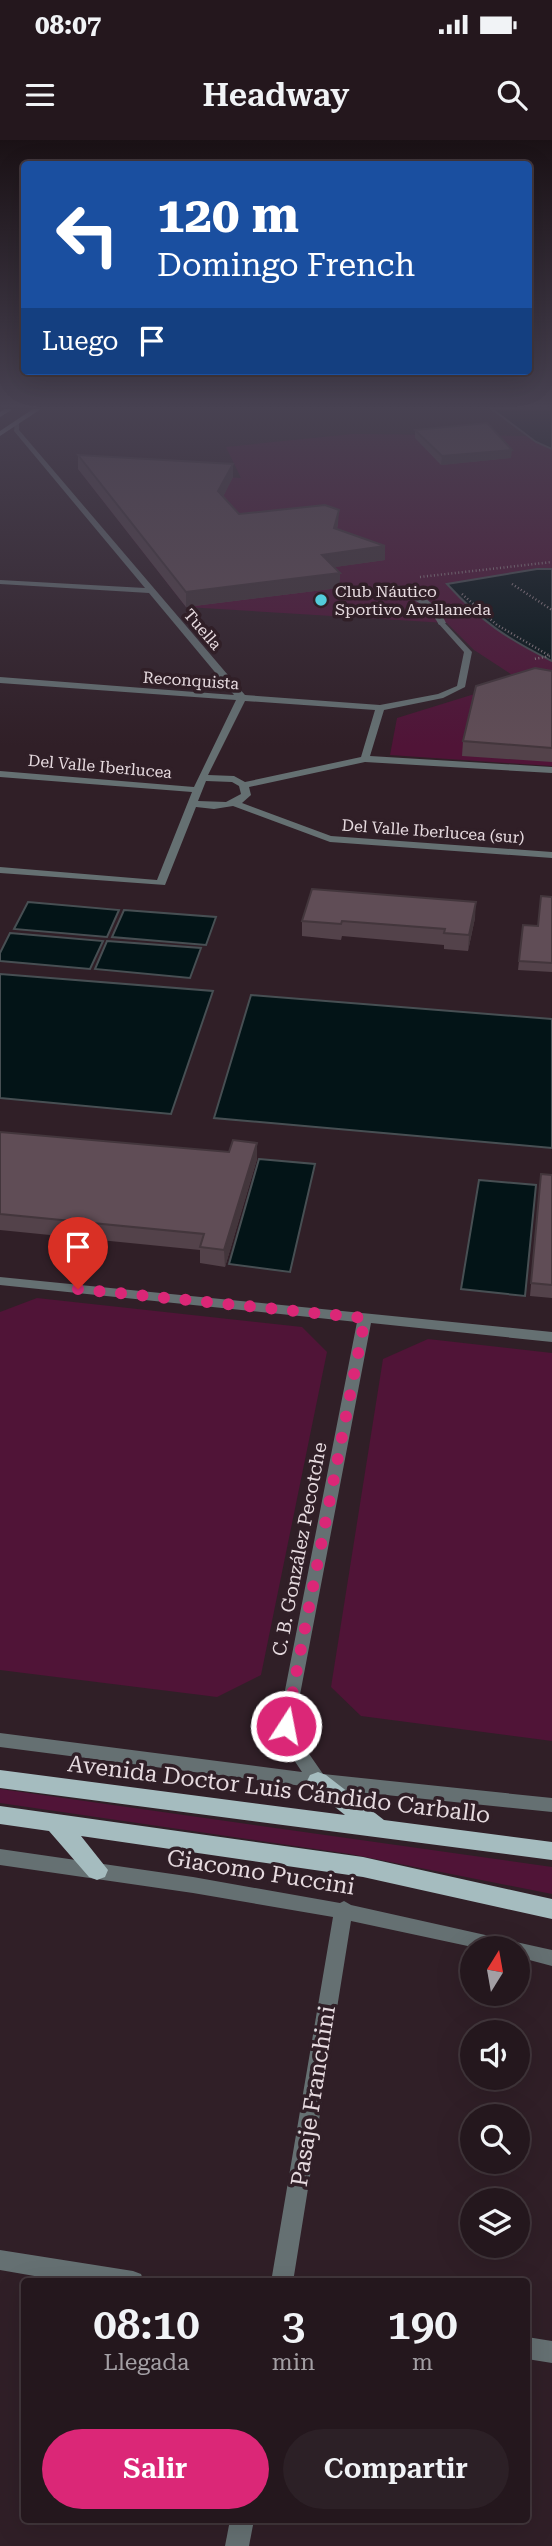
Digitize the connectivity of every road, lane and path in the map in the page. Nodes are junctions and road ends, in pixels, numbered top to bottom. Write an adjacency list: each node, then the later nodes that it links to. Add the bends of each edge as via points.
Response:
1 (92, 521): 6 (street, Tuella)
2 (552, 562): 5 (path, via 410,578 411,583)
3 (0, 582): 6 (street)
4 (512, 584): 8 (path)
5 (390, 586): 12 (street, Reconquista, via 428,603 468,652 461,687)
6 (150, 591): 11 (street, Tuella)
7 (462, 594): 9 (path, via 497,625 551,656)
8 (552, 610)
9 (534, 659)
10 (0, 680): 11 (street, Reconquista)
11 (242, 698): 12 (street, Reconquista); 16 (street)
12 (380, 708): 13 (street)
13 (365, 759): 14 (street); 17 (street)
14 (552, 770)
15 (0, 774): 18 (street, Del Valle Iberlucea)
16 (202, 778): 17 (street, via 226,778); 18 (street)
17 (244, 785): 20 (street, via 246,795)
18 (198, 789): 19 (street)
19 (193, 803): 20 (street); 22 (street, via 161,883)
20 (234, 803): 21 (street, Del Valle Iberlucea (sur), via 330,839)
21 (552, 855)
22 (0, 870)
23 (0, 1281): 24 (street)
24 (365, 1318): 25 (street); 28 (street, C. B. González Pecotche, via 286,1726)
25 (552, 1336)
26 (0, 1740): 28 (street, Avenida Doctor Luis Cándido Carballo)
27 (0, 1779): 32 (main road, Avenida Doctor Luis Cándido Carballo)
28 (317, 1781): 29 (street, Avenida Doctor Luis Cándido Carballo); 32 (main road)
29 (552, 1805)
30 (0, 1815): 31 (main road)
31 (54, 1821): 35 (main road); 37 (main road, via 363,1867)
32 (377, 1828): 33 (main road, Avenida Doctor Luis Cándido Carballo)
33 (552, 1851)
34 (0, 1857): 35 (street, Giacomo Puccini)
35 (97, 1870): 36 (street, Giacomo Puccini)
36 (344, 1909): 38 (street, Giacomo Puccini); 43 (street, Pasaje Franchini)
37 (552, 1909)
38 (460, 1936)
39 (530, 1952): 40 (street)
40 (552, 1958)
41 (0, 2260): 42 (street)
42 (109, 2278)
43 (283, 2278)
44 (530, 2348): 45 (street)
45 (552, 2352)
46 (241, 2523): 47 (street)
47 (237, 2546)

